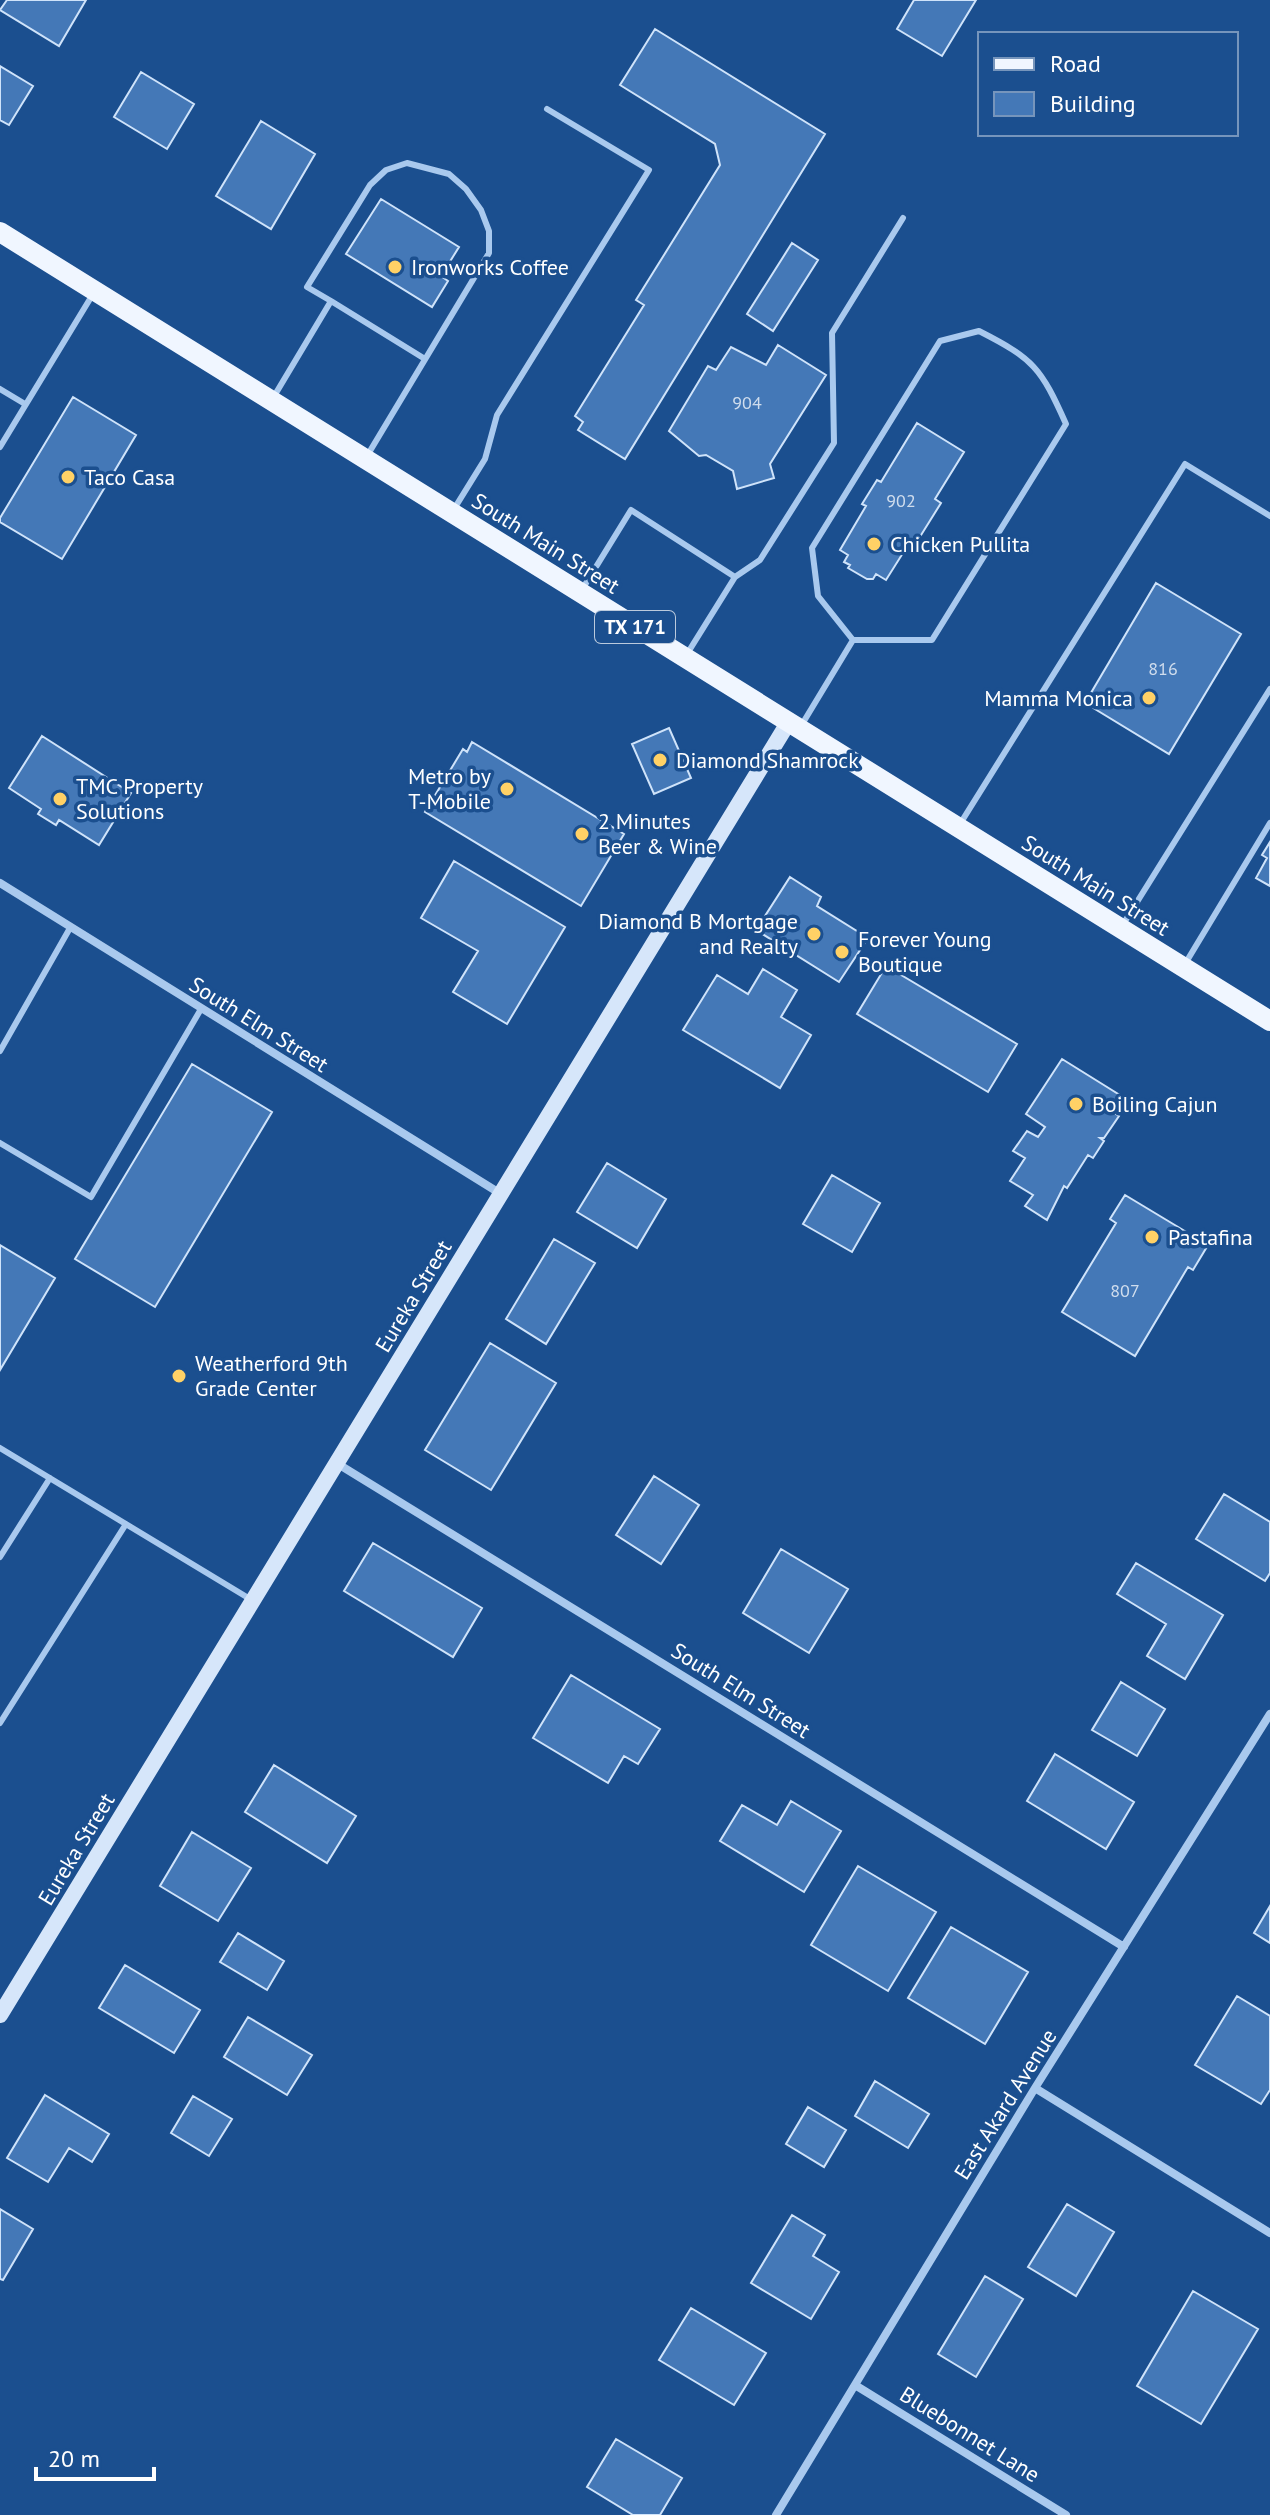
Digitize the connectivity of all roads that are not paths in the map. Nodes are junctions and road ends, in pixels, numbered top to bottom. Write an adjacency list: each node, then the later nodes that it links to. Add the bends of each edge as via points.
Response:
1 (547, 109): 12 (lane, via 649,170 497,415 485,459)
2 (903, 218): 14 (lane, via 832,333 834,443 760,560)
3 (0, 232): 4 (main road, South Main Street / TX 171)
4 (94, 291): 8 (main road, South Main Street / TX 171); 9 (lane)
5 (331, 301): 6 (lane); 6 (lane, via 307,287 370,185 386,170 407,163 449,174 481,210 489,231 489,253); 8 (lane)
6 (425, 359): 11 (lane)
7 (0, 389): 9 (lane)
8 (271, 401): 11 (main road, South Main Street / TX 171)
9 (25, 404): 10 (lane)
10 (0, 447)
11 (365, 459): 12 (main road, South Main Street / TX 171)
12 (452, 513): 15 (main road, South Main Street / TX 171)
13 (1270, 516): 21 (lane, via 1185,464)
14 (735, 577): 15 (lane, via 631,510); 17 (lane)
15 (580, 593): 17 (main road, South Main Street / TX 171)
16 (853, 640): 16 (lane, via 932,640 1066,424 1044,375 1019,351 979,331 940,341 812,548 818,596); 19 (lane)
17 (685, 657): 19 (main road, South Main Street / TX 171)
18 (1270, 689): 24 (lane)
19 (794, 726): 21 (main road, South Main Street / TX 171); 30 (street, Eureka Street)
20 (1270, 823): 25 (lane)
21 (958, 828): 24 (main road, South Main Street / TX 171)
22 (0, 883): 23 (street, South Elm Street)
23 (70, 928): 26 (street, South Elm Street); 28 (lane)
24 (1120, 929): 25 (main road, South Main Street / TX 171)
25 (1183, 968): 27 (main road, South Main Street / TX 171)
26 (201, 1009): 29 (lane, via 91,1197); 30 (street, South Elm Street)
27 (1270, 1021)
28 (0, 1051)
29 (0, 1143)
30 (501, 1194): 32 (street, Eureka Street)
31 (0, 1448): 33 (lane)
32 (338, 1464): 36 (street, Eureka Street); 39 (street, South Elm Street)
33 (50, 1478): 34 (lane); 35 (lane)
34 (126, 1524): 36 (lane); 38 (lane)
35 (0, 1557)
36 (253, 1601): 40 (street, Eureka Street)
37 (1270, 1714): 39 (street, East Akard Avenue)
38 (0, 1723)
39 (1124, 1947): 41 (street, East Akard Avenue)
40 (0, 2015)
41 (1035, 2088): 42 (street); 43 (street, East Akard Avenue)
42 (1270, 2233)
43 (855, 2385): 44 (street, East Akard Avenue); 45 (street, Bluebonnet Lane)
44 (776, 2515)
45 (1066, 2515)

